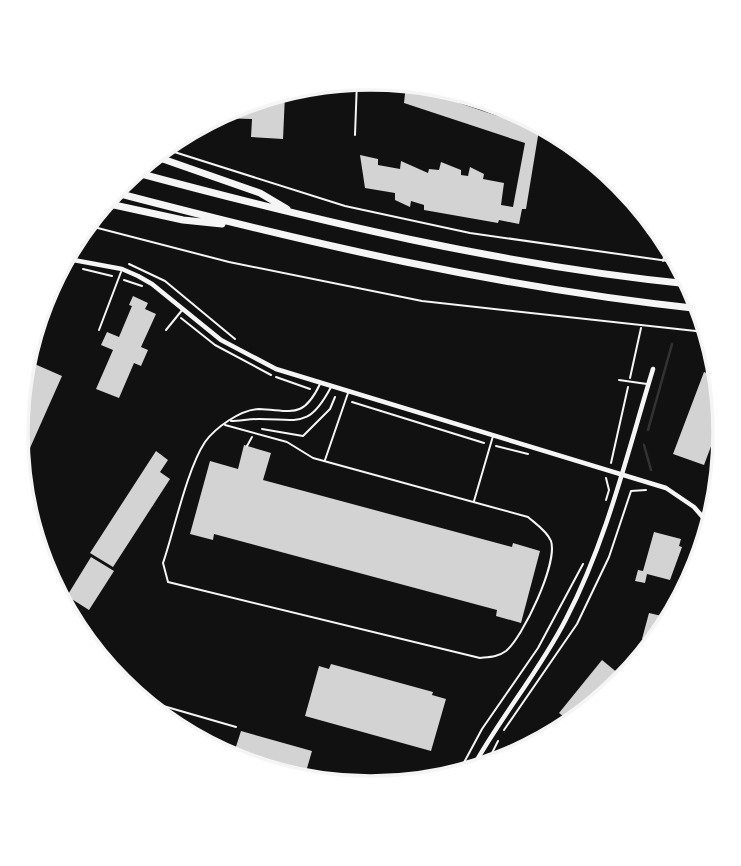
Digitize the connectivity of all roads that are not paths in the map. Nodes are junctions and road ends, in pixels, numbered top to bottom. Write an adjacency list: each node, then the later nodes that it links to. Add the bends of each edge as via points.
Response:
1 (357, 91): 2 (lane)
2 (355, 135)
3 (163, 160): 7 (highway, via 260,193)
4 (145, 175): 7 (highway)
5 (124, 195): 8 (highway)
6 (114, 206): 8 (highway)
7 (297, 215): 11 (highway, via 500,256)
8 (247, 227): 12 (highway, via 496,281)
9 (75, 260): 10 (street)
10 (122, 270): 13 (street, via 152,284); 14 (lane)
11 (678, 282)
12 (689, 307)
13 (183, 309): 15 (lane); 18 (street, via 248,356)
14 (99, 330)
15 (166, 330)
16 (653, 369): 19 (street)
17 (619, 380): 19 (lane)
18 (320, 384): 20 (street); 22 (lane, via 313,399 295,411 258,409)
19 (648, 384): 26 (street)
20 (331, 387): 21 (street); 22 (lane, via 308,418 288,423)
21 (348, 393): 24 (street); 25 (lane)
22 (230, 421): 23 (lane)
23 (225, 425): 25 (lane, via 287,442); 27 (lane, via 206,442 163,563 168,582 180,587 480,658 494,657 516,641 547,577 552,544 528,517)
24 (493, 435): 26 (street); 27 (lane)
25 (325, 461): 27 (lane)
26 (623, 474): 28 (street, via 666,488); 31 (street, via 567,619)
27 (474, 502)
28 (702, 517)
29 (163, 706): 30 (lane)
30 (236, 727)
31 (480, 757)

